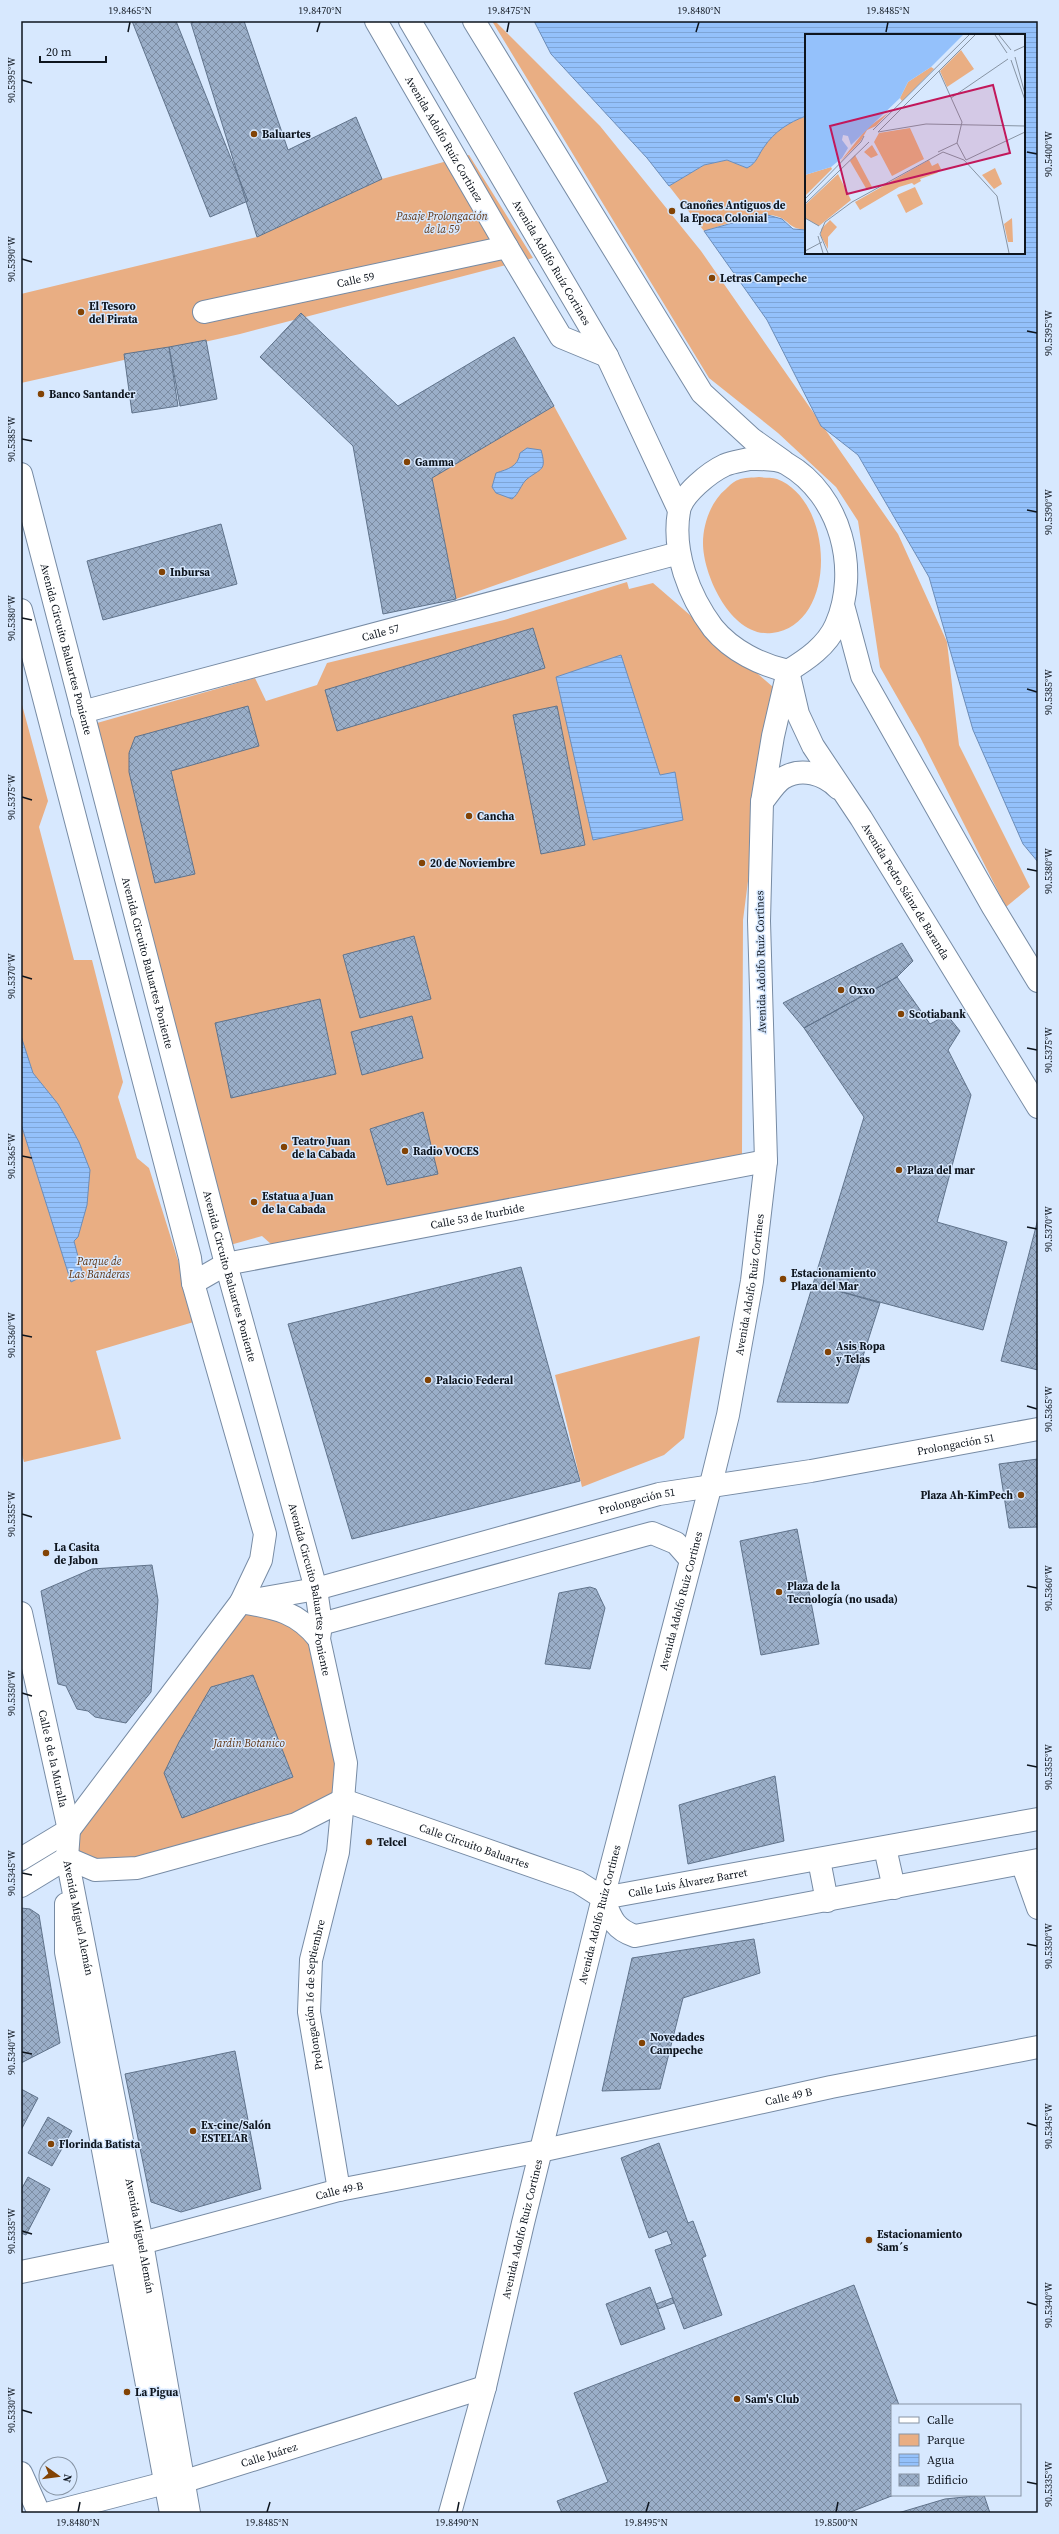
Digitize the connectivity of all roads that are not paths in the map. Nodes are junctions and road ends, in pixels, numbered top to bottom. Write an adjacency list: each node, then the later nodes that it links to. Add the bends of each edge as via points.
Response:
1 (376, 21): 4 (main road, Avenida Adolfo Ruíz Cortinez)
2 (410, 21): 6 (main road, Avenida Adolfo Ruíz Cortines)
3 (474, 21): 7 (main road, via 702,393 752,439)
4 (507, 247): 5 (main road, Calle 59); 6 (main road, Avenida Adolfo Ruíz Cortinez, via 561,337)
5 (204, 312)
6 (607, 356): 9 (main road, Avenida Adolfo Ruíz Cortines)
7 (787, 464): 9 (main road, via 766,459 749,459 725,465 693,488); 11 (main road, via 817,488 834,513 843,542 846,576)
8 (21, 474): 14 (main road, Avenida Circuito Baluartes Poniente)
9 (679, 510): 10 (main road)
10 (679, 553): 13 (main road, via 691,594 714,629 742,652 765,665); 14 (main road, Calle 57)
11 (843, 605): 13 (main road, via 836,627 824,642 808,659); 17 (main road, via 862,676)
12 (21, 610): 21 (main road, via 190,1258)
13 (788, 671): 15 (main road, Avenida Pedro Sáinz de Baranda, via 798,714 813,746); 16 (main road, Avenida Adolfo Ruiz Cortines, via 773,736)
14 (82, 712): 20 (main road, Avenida Circuito Baluartes Poniente)
15 (844, 795): 16 (main road, via 828,778 805,772 783,778); 18 (main road, Avenida Pedro Sáinz de Baranda, via 861,818)
16 (762, 802): 19 (main road, Avenida Adolfo Ruiz Cortines, via 759,922)
17 (1038, 981)
18 (1038, 1106)
19 (766, 1161): 20 (main road, Calle 53 de Iturbide); 23 (main road, Avenida Adolfo Ruiz Cortines, via 752,1281 728,1415)
20 (226, 1264): 21 (main road, Calle 53 de Iturbide); 25 (main road, Avenida Circuito Baluartes Poniente)
21 (193, 1283): 26 (main road, via 265,1534 261,1560)
22 (1038, 1428): 23 (main road, Prolongación 51)
23 (710, 1488): 24 (main road, Avenida Adolfo Ruiz Cortines); 25 (main road, Prolongación 51, via 659,1494)
24 (691, 1560): 28 (main road, via 676,1543 652,1533); 40 (main road, Avenida Adolfo Ruiz Cortines)
25 (316, 1589): 26 (main road, Prolongación 51); 28 (main road, Avenida Circuito Baluartes Poniente)
26 (242, 1602): 28 (main road, via 275,1608); 32 (main road)
27 (21, 1613): 29 (main road, Calle 8 de la Muralla)
28 (320, 1632): 30 (main road, Avenida Circuito Baluartes Poniente, via 346,1764)
29 (29, 1688): 32 (main road, Calle 8 de la Muralla)
30 (343, 1800): 35 (main road, via 296,1824 136,1868 95,1870); 40 (main road, Calle Circuito Baluartes, via 578,1882); 45 (main road, Prolongación 16 de Septiembre, via 338,1852 311,1960 309,2012)
31 (1038, 1819): 33 (main road, Calle Luis Álvarez Barret)
32 (69, 1830): 34 (main road); 35 (main road, Calle 8 de la Muralla)
33 (885, 1848): 36 (main road, Calle Luis Álvarez Barret); 39 (main road)
34 (21, 1858)
35 (67, 1858): 38 (main road); 46 (main road, Avenida Miguel Alemán, via 66,1952)
36 (819, 1860): 40 (main road, Calle Luis Álvarez Barret); 41 (main road)
37 (1030, 1861): 39 (main road); 42 (main road)
38 (21, 1886)
39 (894, 1888): 41 (main road)
40 (603, 1898): 41 (main road, via 620,1932 635,1936); 44 (main road, Avenida Adolfo Ruiz Cortines)
41 (827, 1901)
42 (1038, 1908)
43 (1038, 2047): 44 (main road, Calle 49 B, via 831,2087)
44 (540, 2151): 45 (main road, Calle 49-B); 48 (main road, Avenida Adolfo Ruiz Cortines)
45 (339, 2190): 46 (main road, Calle 49-B)
46 (133, 2247): 47 (main road, Calle 49-B); 50 (main road, Avenida Miguel Alemán)
47 (21, 2272)
48 (485, 2387): 50 (main road, Calle Juárez); 55 (main road, Avenida Adolfo Ruiz Cortines)
49 (21, 2473): 51 (main road)
50 (174, 2482): 52 (main road, Calle Juárez); 53 (main road, Avenida Miguel Alemán); 54 (main road, Avenida Miguel Alemán)
51 (39, 2513)
52 (50, 2513)
53 (171, 2513)
54 (189, 2513)
55 (450, 2513)

